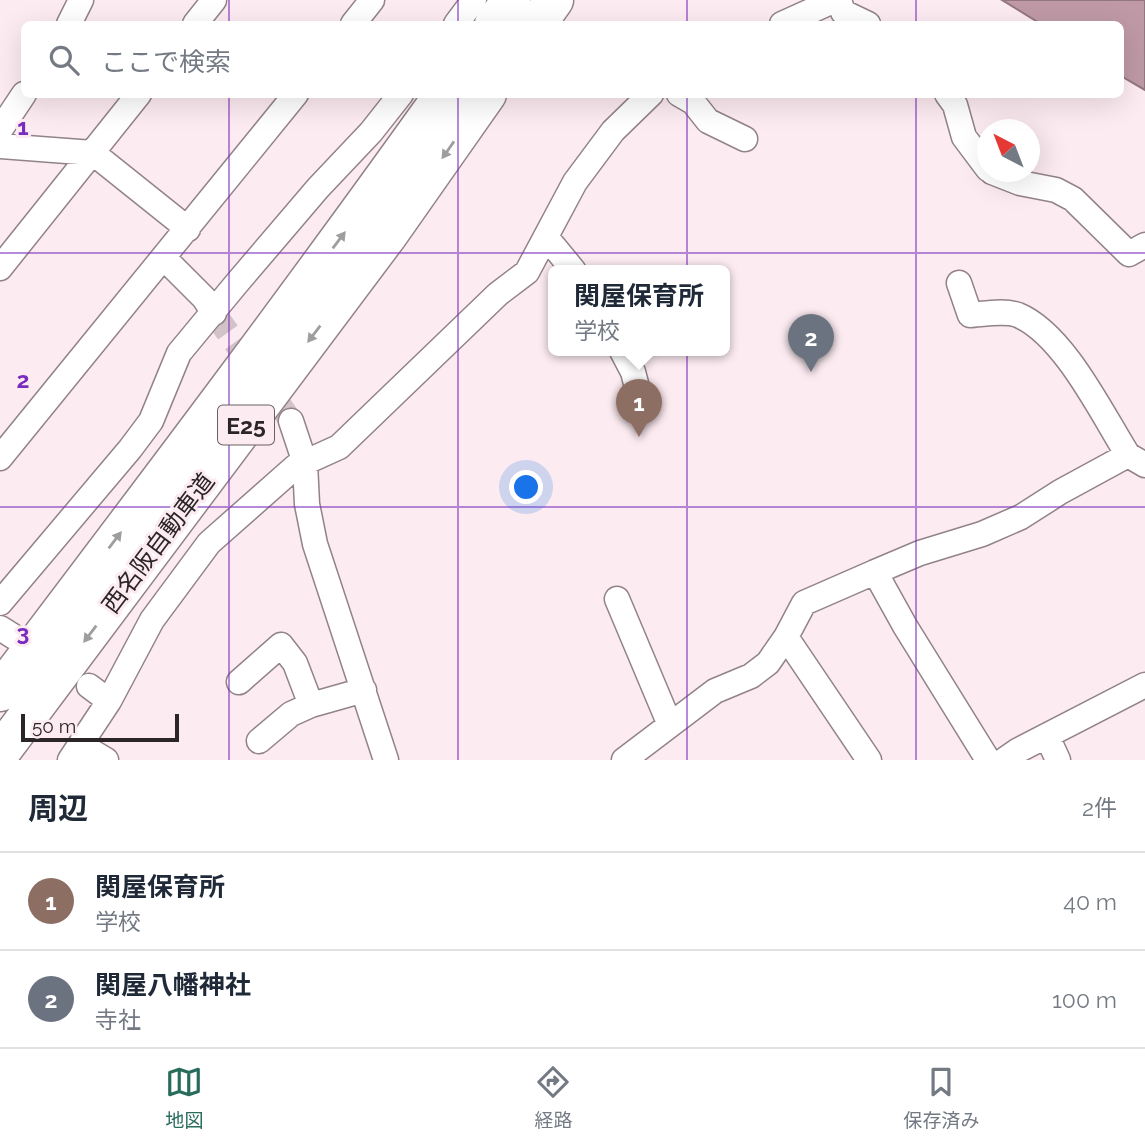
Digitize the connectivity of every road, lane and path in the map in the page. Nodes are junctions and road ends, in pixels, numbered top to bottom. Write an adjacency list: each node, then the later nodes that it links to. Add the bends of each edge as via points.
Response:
1 (81, 0): 8 (street)
2 (214, 0): 9 (street)
3 (372, 0): 10 (street)
4 (474, 0): 11 (street)
5 (512, 0): 12 (highway)
6 (554, 0): 13 (highway)
7 (837, 0): 14 (street); 15 (street, via 843,12)
8 (70, 21)
9 (197, 21)
10 (355, 21)
11 (458, 21)
12 (496, 21)
13 (539, 21)
14 (789, 21)
15 (862, 21)
16 (21, 98): 25 (street)
17 (136, 98): 28 (street)
18 (293, 98): 31 (street)
19 (398, 98): 38 (street)
20 (441, 98): 53 (highway, 西名阪自動車道 / E25, one-way to 20)
21 (485, 98): 59 (highway, 西名阪自動車道 / E25, one-way to 59, via 380,246)
22 (647, 98): 32 (street, via 613,131 576,181)
23 (685, 98): 26 (street, via 708,121)
24 (950, 98): 29 (street, via 964,137)
25 (0, 130)
26 (745, 139)
27 (0, 146): 28 (street)
28 (93, 153): 31 (street); 36 (street)
29 (977, 154)
30 (1018, 182): 33 (street, via 1056,190 1073,199 1129,254)
31 (188, 229): 34 (street)
32 (547, 238): 35 (street); 44 (street, via 527,272 498,294 339,447)
33 (1145, 245)
34 (164, 258): 38 (street); 42 (street)
35 (569, 265)
36 (0, 268)
37 (959, 283): 43 (street, via 970,315 1016,314 1036,326 1077,373)
38 (214, 313): 47 (street, via 180,353 151,421)
39 (625, 356): 40 (street)
40 (638, 391)
41 (291, 421): 44 (street)
42 (0, 458)
43 (1137, 460): 45 (street, via 1060,492 1021,517 982,534)
44 (304, 463): 52 (street, via 315,544); 54 (street, via 209,543 152,620)
45 (875, 572): 48 (street, via 804,603); 65 (street)
46 (617, 599): 56 (street)
47 (0, 603)
48 (786, 638): 56 (street, via 768,663 751,676 715,691); 64 (street)
49 (239, 682): 55 (street, via 281,645 295,663)
50 (1145, 685): 57 (street)
51 (89, 686): 54 (street)
52 (364, 691): 55 (street); 62 (street)
53 (0, 692)
54 (109, 701): 60 (street)
55 (311, 705): 58 (street, via 291,714)
56 (670, 725): 63 (street)
57 (1047, 736): 66 (street); 67 (street)
58 (259, 741)
59 (0, 753)
60 (76, 753): 61 (street)
61 (106, 760)
62 (386, 760)
63 (624, 760)
64 (870, 760)
65 (988, 760)
66 (1004, 760)
67 (1058, 760)

